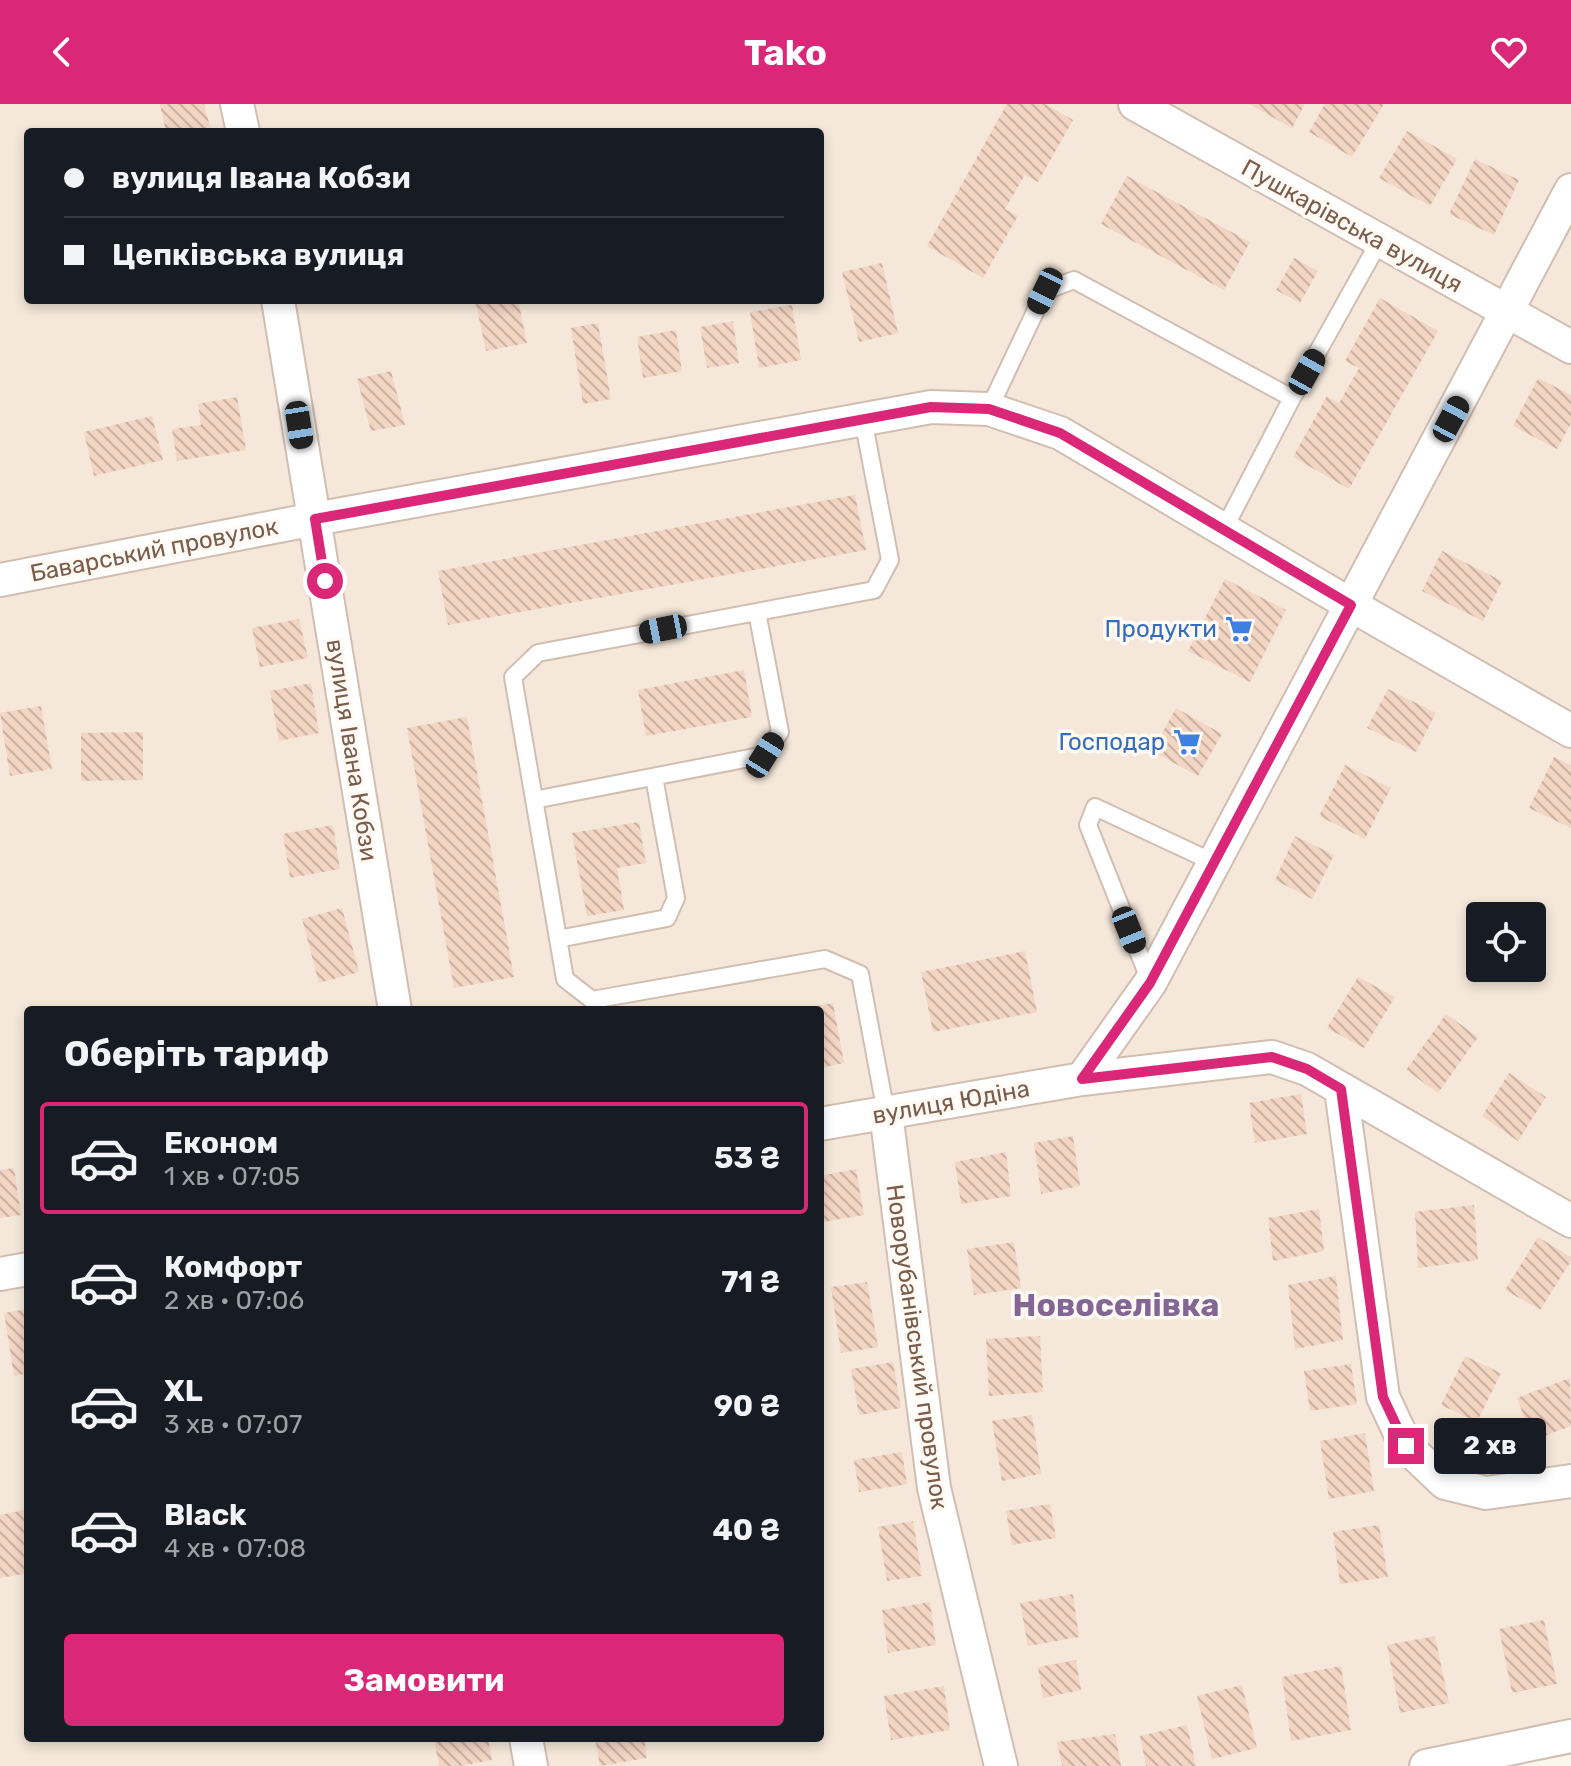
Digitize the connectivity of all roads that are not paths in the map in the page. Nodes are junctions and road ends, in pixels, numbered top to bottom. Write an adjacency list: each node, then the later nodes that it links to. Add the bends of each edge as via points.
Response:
1 (237, 104): 3 (street)
2 (1135, 104): 5 (street, Пушкарівська вулиця)
3 (242, 128)
4 (1571, 190): 7 (street)
5 (1379, 242): 7 (street, Пушкарівська вулиця); 9 (lane)
6 (279, 304): 12 (street, вулиця Івана Кобзи)
7 (1507, 313): 8 (street, Пушкарівська вулиця); 15 (street)
8 (1571, 347)
9 (1292, 398): 10 (lane, via 1074,280 1045,291); 13 (lane)
10 (989, 409): 11 (street, Баварський провулок, via 931,407); 13 (street, Баварський провулок, via 1060,433)
11 (863, 419): 12 (street, Баварський провулок); 16 (lane, via 890,560 874,590)
12 (315, 519): 14 (street, Баварський провулок); 23 (street, вулиця Івана Кобзи)
13 (1224, 529): 15 (street, Баварський провулок)
14 (0, 580)
15 (1351, 605): 17 (street, Баварський провулок); 20 (street)
16 (757, 612): 18 (lane, via 780,732 765,755); 19 (lane, via 538,653 513,677)
17 (1571, 731)
18 (654, 777): 19 (lane); 21 (lane, via 676,898 667,918)
19 (534, 800): 21 (lane)
20 (1215, 863): 22 (street); 22 (lane, via 1095,807 1088,825)
21 (558, 939): 26 (lane, via 565,979 592,1000 825,959 860,974)
22 (1150, 983): 24 (street)
23 (394, 1006)
24 (1082, 1079): 25 (street, вулиця Юдіна, via 1272,1057); 26 (street, вулиця Юдіна)
25 (1341, 1089): 28 (street, вулиця Юдіна); 31 (street, via 1383,1397 1406,1446 1445,1483 1486,1493)
26 (886, 1113): 27 (street, вулиця Юдіна); 36 (street, Новорубанівський провулок, via 934,1488)
27 (824, 1123)
28 (1571, 1221)
29 (24, 1270): 30 (street)
30 (0, 1274)
31 (1571, 1481)
32 (1571, 1736): 34 (street)
33 (527, 1742): 35 (street)
34 (1435, 1765)
35 (531, 1766)
36 (1001, 1766)

